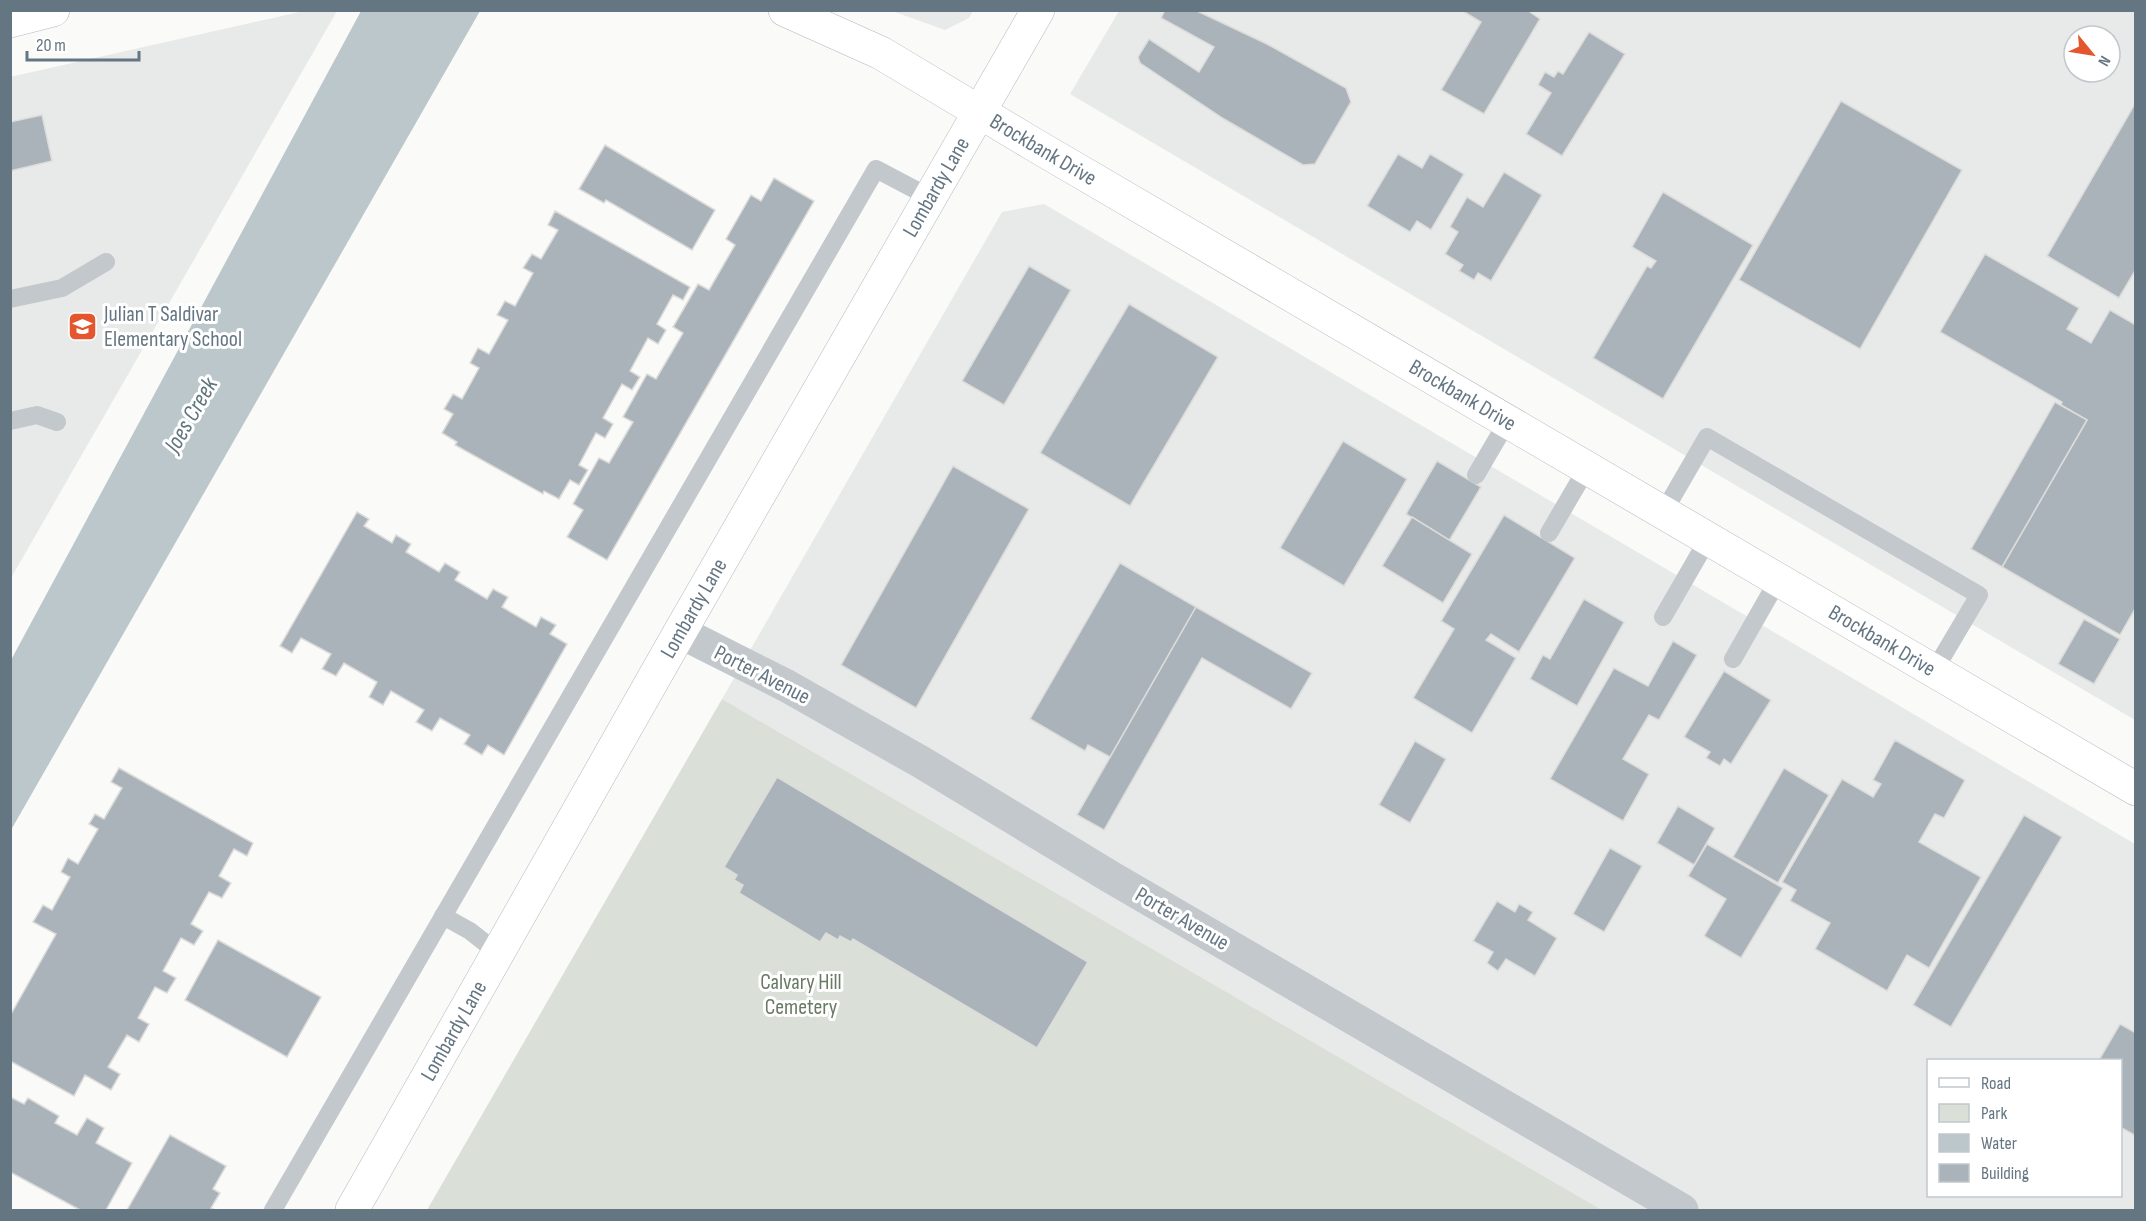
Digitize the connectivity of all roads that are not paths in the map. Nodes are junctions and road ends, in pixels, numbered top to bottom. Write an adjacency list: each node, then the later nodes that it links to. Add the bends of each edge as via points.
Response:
1 (53, 10): 4 (street)
2 (785, 10): 5 (street, Brockbank Drive, via 881,53)
3 (1038, 10): 5 (street, Lombardy Lane)
4 (10, 21)
5 (980, 113): 6 (street, Lombardy Lane); 11 (street, Brockbank Drive)
6 (931, 198): 19 (street, Lombardy Lane); 23 (lane, via 876,169)
7 (106, 262): 8 (lane, via 62,288)
8 (10, 299)
9 (10, 421): 10 (lane, via 37,415)
10 (57, 422)
11 (1508, 422): 12 (street, Brockbank Drive); 13 (lane)
12 (1587, 468): 14 (street, Brockbank Drive); 15 (lane)
13 (1476, 475)
14 (1663, 513): 16 (street, Brockbank Drive); 21 (lane, via 1707,437 1979,595)
15 (1549, 533)
16 (1708, 539): 17 (street, Brockbank Drive); 18 (lane)
17 (1778, 580): 20 (lane); 21 (street, Brockbank Drive)
18 (1663, 617)
19 (680, 632): 24 (street, Lombardy Lane); 27 (street, Porter Avenue, via 787,686 921,762)
20 (1733, 659)
21 (1934, 671): 22 (street, Brockbank Drive)
22 (2136, 789)
23 (442, 916): 24 (lane); 25 (lane)
24 (498, 953): 26 (street, Lombardy Lane)
25 (273, 1210)
26 (352, 1210)
27 (1682, 1210)

